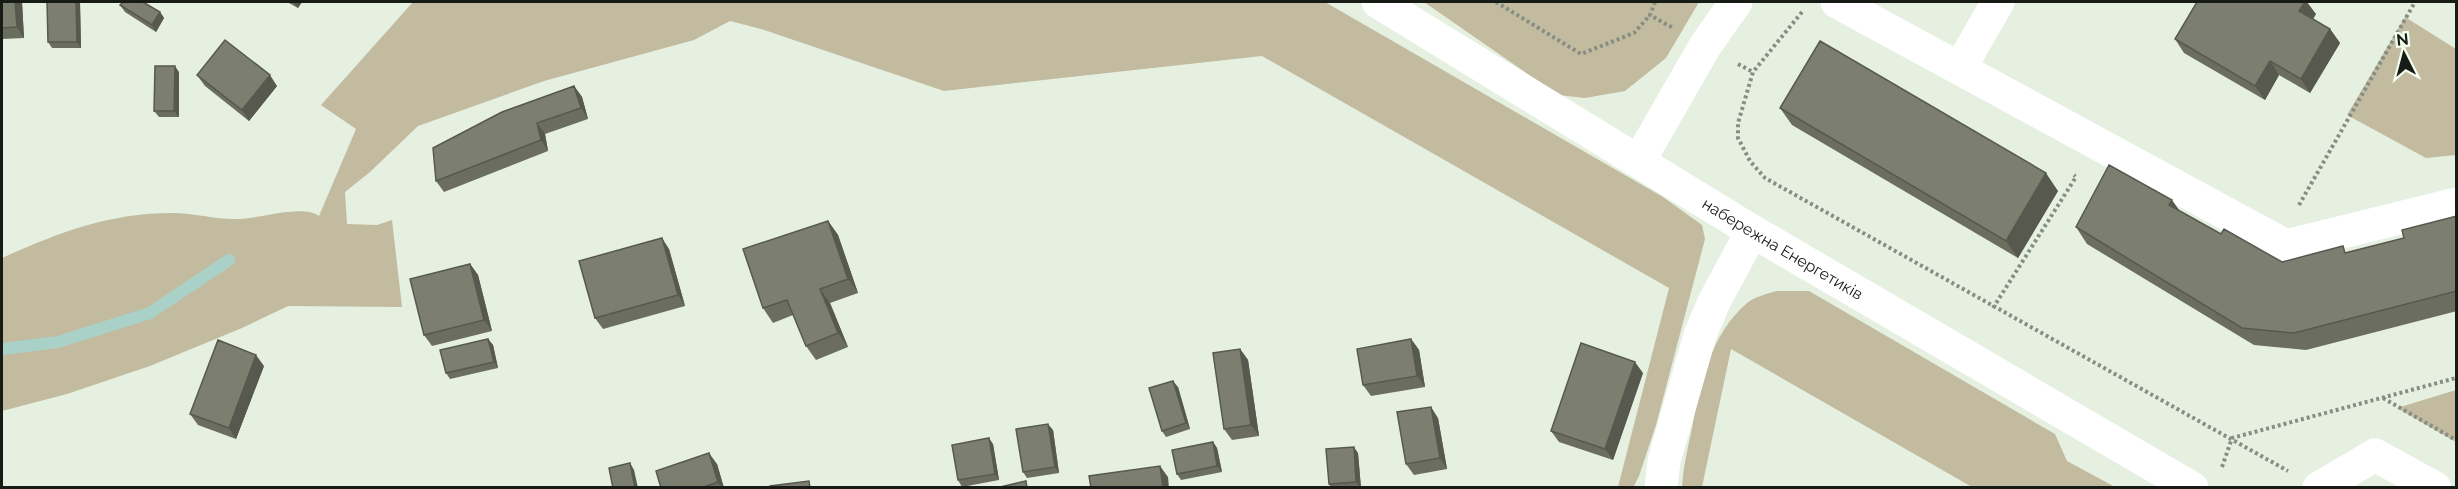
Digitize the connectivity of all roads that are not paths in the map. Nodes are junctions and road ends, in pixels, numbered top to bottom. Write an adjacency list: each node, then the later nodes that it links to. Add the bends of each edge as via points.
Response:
1 (1378, 2): 6 (street, набережна Енергетиків)
2 (1736, 2): 6 (street, via 1705,46)
3 (1837, 2): 5 (street)
4 (1998, 2): 5 (street)
5 (1960, 68): 7 (street, via 2286,246)
6 (1639, 161): 8 (street, набережна Енергетиків)
7 (2457, 204)
8 (1752, 231): 10 (street, via 1700,334 1664,461); 11 (street, набережна Енергетиків)
9 (2308, 482): 12 (street, via 2375,455)
10 (1661, 488)
11 (2192, 488)
12 (2435, 488)

